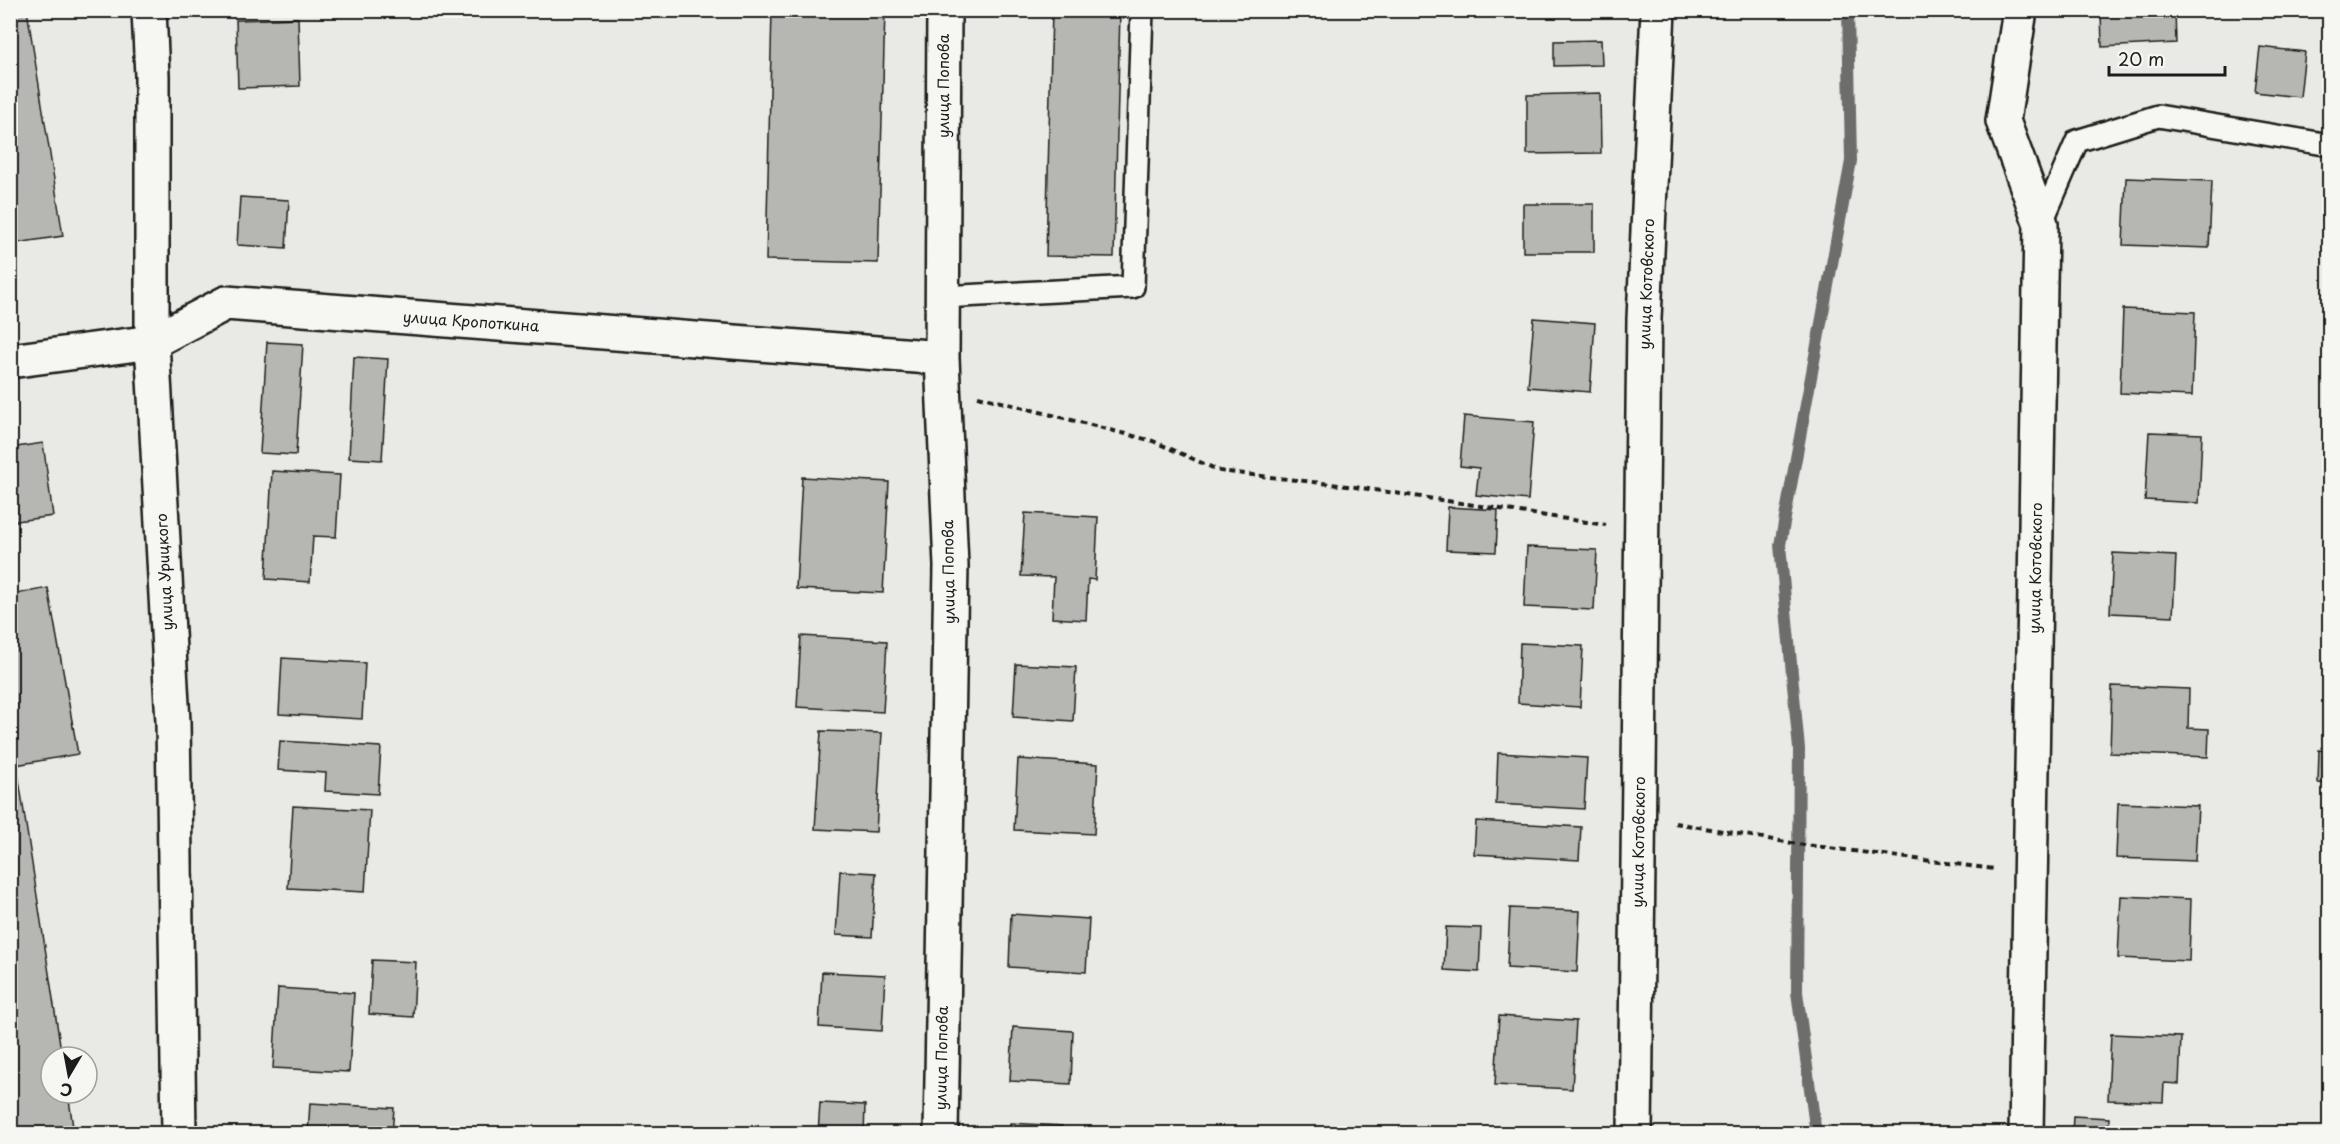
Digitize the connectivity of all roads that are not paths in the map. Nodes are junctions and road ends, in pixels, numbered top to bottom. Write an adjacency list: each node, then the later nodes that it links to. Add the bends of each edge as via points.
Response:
1 (149, 10): 9 (street, улица Урицкого)
2 (944, 10): 8 (street, улица Попова)
3 (1142, 10): 8 (lane, via 1133,287)
4 (1658, 10): 14 (street, улица Котовского, via 1644,319)
5 (2020, 10): 7 (street, улица Котовского, via 2003,120)
6 (2330, 145): 7 (lane, via 2158,116 2077,141)
7 (2041, 224): 15 (street, улица Котовского)
8 (942, 297): 11 (street, улица Попова)
9 (152, 342): 10 (street, улица Кропоткина); 11 (street, улица Кропоткина, via 226,303); 12 (street, улица Урицкого, via 173,722)
10 (10, 361)
11 (942, 372): 13 (street, улица Попова, via 951,566)
12 (178, 1134)
13 (941, 1134)
14 (1635, 1134)
15 (2026, 1134)

